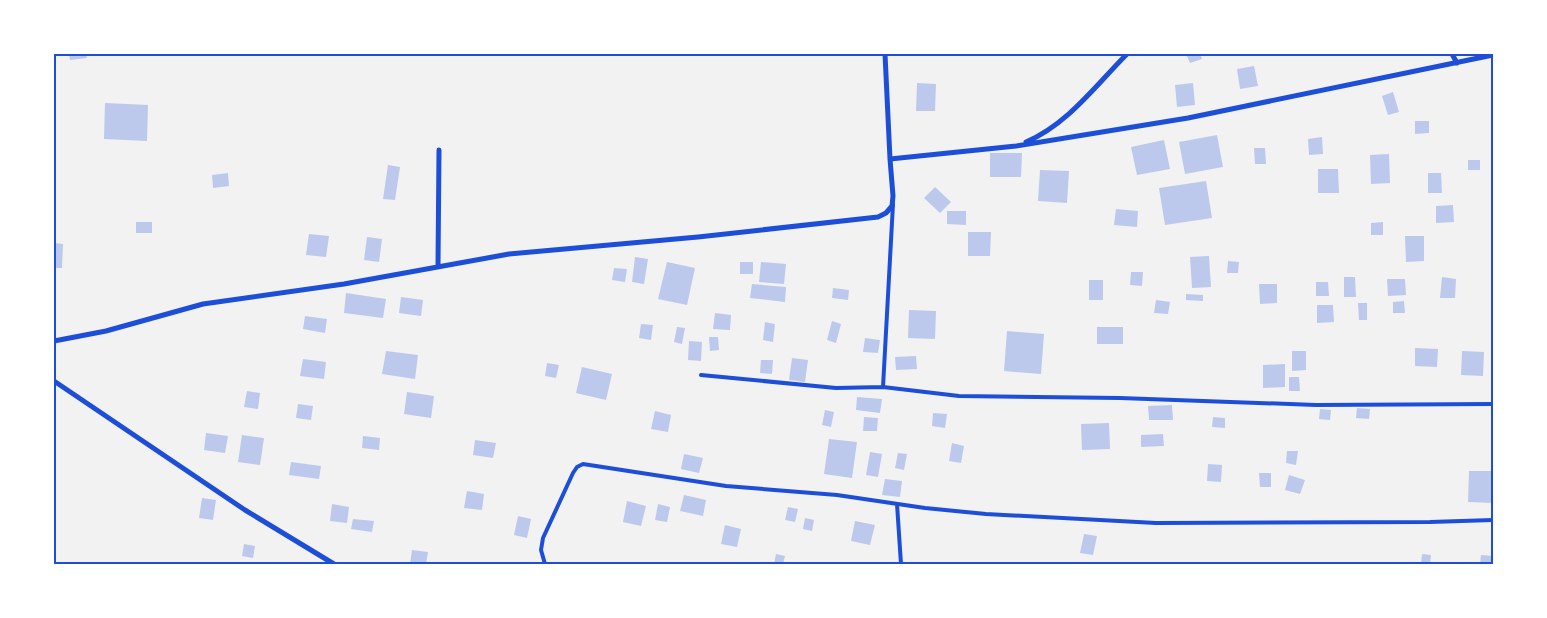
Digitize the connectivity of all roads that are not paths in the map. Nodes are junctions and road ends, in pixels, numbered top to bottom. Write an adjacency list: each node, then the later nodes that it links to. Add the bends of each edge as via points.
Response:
1 (885, 54): 8 (street)
2 (1127, 54): 6 (street, via 1087,98 1053,128)
3 (1452, 54): 5 (street)
4 (1493, 55): 5 (street)
5 (1457, 63): 6 (street, via 1188,118)
6 (1016, 146): 8 (street)
7 (439, 150): 10 (street)
8 (890, 159): 9 (street)
9 (893, 196): 10 (street, via 892,206 878,217 510,254); 14 (lane)
10 (438, 266): 11 (street, via 344,284 203,304 106,331)
11 (54, 341)
12 (701, 375): 14 (lane, via 836,388)
13 (54, 381): 18 (street, via 246,510)
14 (883, 387): 15 (lane, via 960,396 1316,405)
15 (1493, 404)
16 (897, 504): 17 (lane, via 986,514 1156,523); 19 (lane, via 726,486 583,464 572,472 543,538 541,550); 20 (lane)
17 (1493, 520)
18 (334, 564)
19 (545, 564)
20 (901, 564)

